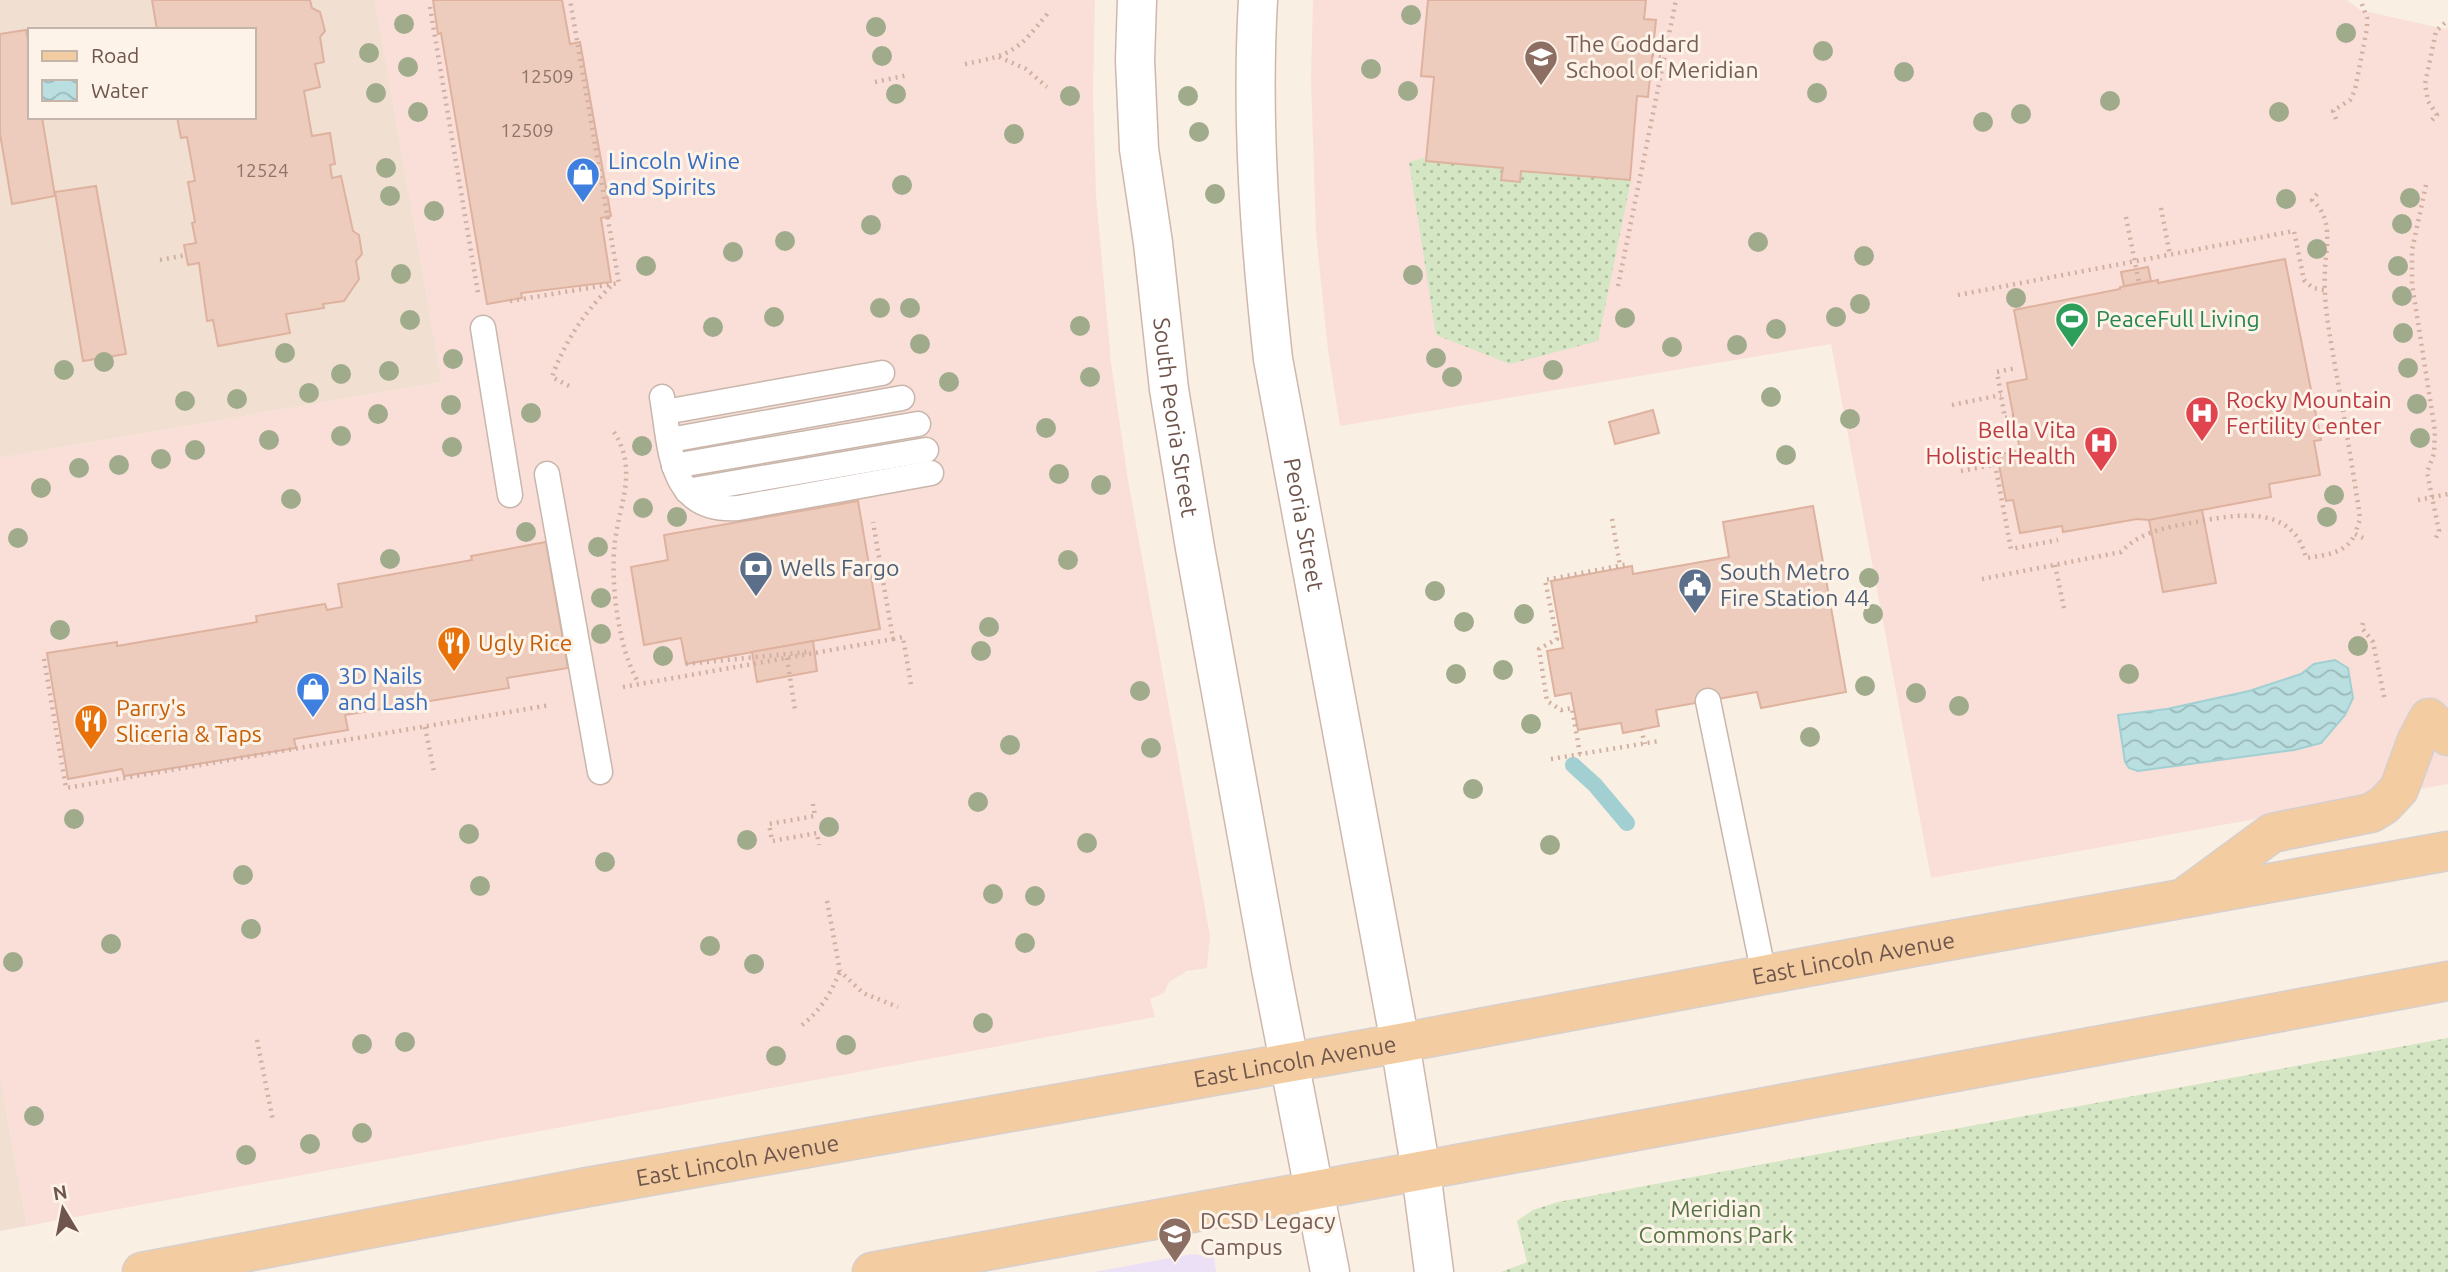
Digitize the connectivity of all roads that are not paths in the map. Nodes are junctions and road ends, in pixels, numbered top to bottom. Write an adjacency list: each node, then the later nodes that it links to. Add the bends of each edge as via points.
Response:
1 (1137, 0): 20 (main road, South Peoria Street, via 1138,136 1169,389)
2 (1258, 0): 19 (main road, Peoria Street, via 1258,162 1273,359)
3 (482, 317): 11 (lane)
4 (882, 373): 7 (lane, via 663,405)
5 (902, 398): 7 (lane)
6 (918, 424): 9 (lane)
7 (670, 440): 9 (lane)
8 (928, 461): 9 (lane, via 730,508 696,500)
9 (674, 466)
10 (547, 474): 14 (lane)
11 (510, 495)
12 (1708, 701): 17 (lane)
13 (2448, 736): 16 (main road, via 2429,718 2399,789 2377,809 2272,833)
14 (600, 772)
15 (2448, 851): 16 (main road, East Lincoln Avenue)
16 (2181, 900): 17 (main road, East Lincoln Avenue)
17 (1764, 975): 19 (main road, East Lincoln Avenue)
18 (2448, 981): 21 (main road)
19 (1400, 1043): 20 (main road, East Lincoln Avenue); 21 (main road)
20 (1289, 1062): 22 (main road); 23 (main road, East Lincoln Avenue)
21 (1421, 1172): 22 (main road); 26 (main road)
22 (1316, 1192): 24 (main road); 25 (main road)
23 (142, 1272)
24 (872, 1272)
25 (1330, 1272)
26 (1434, 1272)

